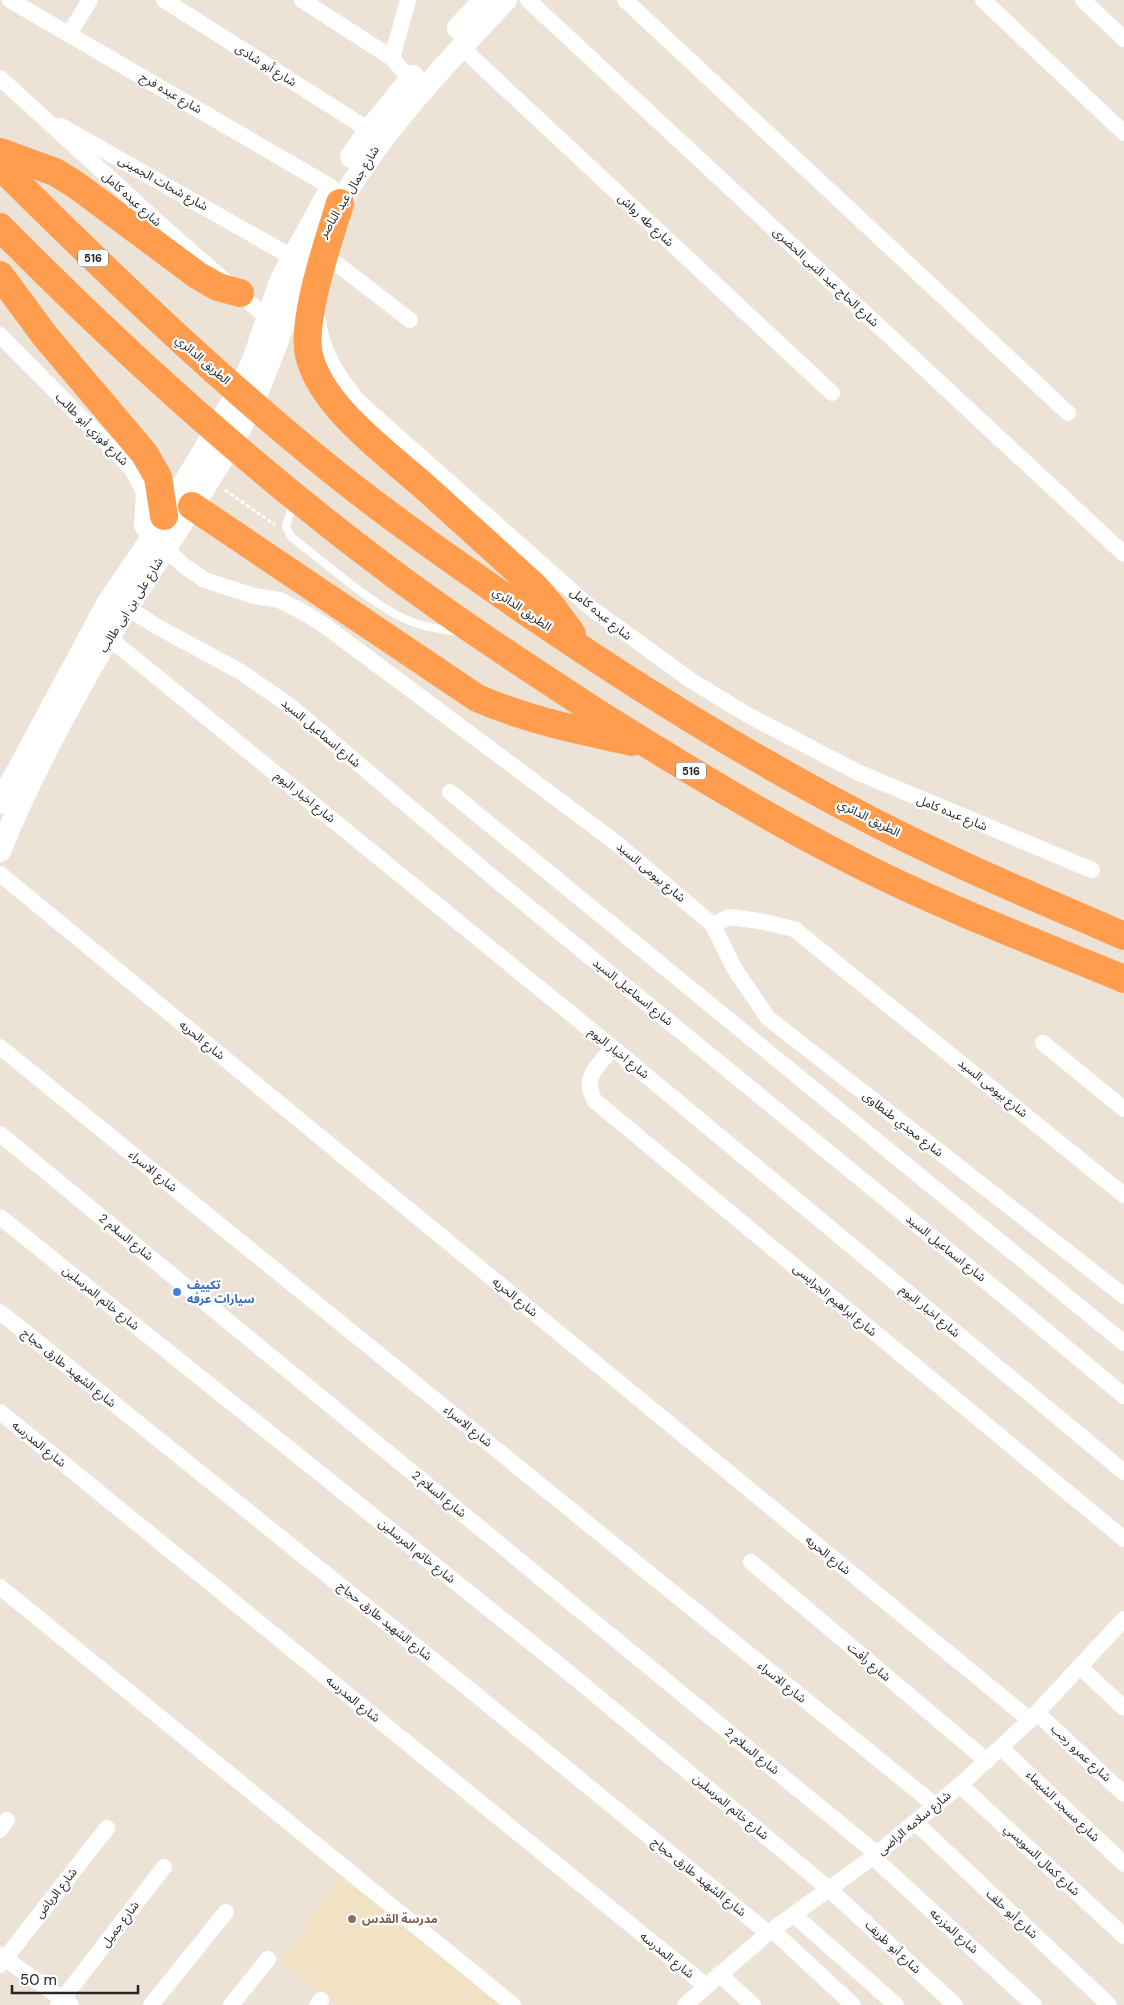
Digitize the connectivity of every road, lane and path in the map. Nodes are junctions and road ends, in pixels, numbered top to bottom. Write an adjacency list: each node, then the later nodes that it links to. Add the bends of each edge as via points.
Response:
1 (10, 0): 12 (street, شارع عبده فرج)
2 (90, 0): 12 (street)
3 (164, 0): 19 (street, شارع أبو شادى)
4 (302, 0): 15 (street)
5 (408, 0): 15 (street)
6 (484, 0): 17 (street, شارع جمال عبد الناصر)
7 (506, 0): 14 (street, شارع جمال عبد الناصر)
8 (528, 0): 40 (street, شارع الحاج عبد النبى الحضرى)
9 (625, 0): 34 (street)
10 (983, 0): 20 (street)
11 (1083, 0): 13 (street)
12 (69, 34): 23 (street, شارع عبده فرج)
13 (1124, 39)
14 (461, 47): 17 (street, شارع جمال عبد الناصر); 33 (street, شارع طه رواش)
15 (392, 58): 17 (street)
16 (0, 78): 18 (street, شارع عبده كامل)
17 (415, 86): 19 (street, شارع جمال عبد الناصر); 23 (street, شارع جمال عبد الناصر)
18 (33, 110): 25 (street, شارع شحات الجمينى); 28 (street, شارع عبده كامل)
19 (369, 130): 23 (street, شارع جمال عبد الناصر)
20 (1124, 133)
21 (0, 152): 28 (highway, via 55,172 197,275 218,287)
22 (0, 166): 44 (highway, الطريق الدائري / 516, via 188,348 314,456 449,559)
23 (341, 191): 25 (street, شارع جمال عبد الناصر); 26 (street, شارع عبده كامل); 32 (street, شارع جمال عبد الناصر); 44 (highway, via 308,329 310,355 318,376 336,404 365,433 533,585 554,608)
24 (0, 226): 36 (highway, 516, via 70,298 160,381)
25 (292, 257): 29 (street, شارع جمال عبد الناصر)
26 (329, 258): 30 (street); 49 (street, شارع عبده كامل, via 318,320 320,339 341,381 359,402 591,608 692,681 800,744 914,798)
27 (0, 275): 38 (highway, via 45,336 144,453 158,477)
28 (240, 293): 29 (street, شارع عبده كامل)
29 (266, 317): 32 (street, شارع جمال عبد الناصر)
30 (410, 320)
31 (0, 335): 38 (street, شارع فوزي أبو طالب, via 132,469 144,492 142,526)
32 (262, 363): 35 (street, شارع على بن ابى طالب, via 234,438); 38 (street, شارع على بن ابى طالب, via 218,428)
33 (832, 392)
34 (1068, 413)
35 (208, 479): 37 (street, شارع على بن ابى طالب); 39 (path)
36 (295, 497): 39 (lane, via 286,522); 42 (highway, 516)
37 (192, 506): 38 (street, شارع على بن ابى طالب); 45 (highway, via 477,698 543,723)
38 (160, 534): 41 (street, شارع على بن ابى طالب); 47 (street, شارع على بن ابى طالب, via 107,604); 51 (street, شارع بيومى السيد, via 205,580 254,596 279,600 324,626 615,842)
39 (288, 534): 42 (lane, via 358,589 403,618 427,627)
40 (1124, 554)
41 (128, 608): 43 (street, شارع على بن ابى طالب); 64 (street, شارع اسماعيل السيد, via 241,672 290,706 502,885)
42 (478, 635): 45 (highway, 516)
43 (109, 638): 48 (street, شارع على بن ابى طالب, via 48,748); 56 (street, شارع اخبار اليوم)
44 (582, 650): 52 (highway, الطريق الدائري / 516, via 678,712 804,785 958,863)
45 (652, 747): 53 (highway, 516, via 728,793 876,873 937,902)
46 (450, 792): 63 (street)
47 (0, 803)
48 (0, 851)
49 (1092, 870)
50 (0, 874): 73 (street, شارع الحريه)
51 (713, 925): 59 (street, شارع بيومى السيد, via 729,917 794,929); 61 (street, شارع مجدي طنطاوى, via 734,968 768,1018)
52 (1124, 936)
53 (1124, 979)
54 (1043, 1043): 57 (street)
55 (0, 1046): 78 (street, شارع الاسراء)
56 (613, 1048): 66 (street, شارع اخبار اليوم); 67 (street, شارع ابراهيم الجرايسى, via 590,1078 589,1091 596,1101)
57 (1124, 1109)
58 (0, 1134): 81 (street, شارع السلام 2)
59 (1124, 1195)
60 (0, 1218): 84 (street, شارع خاتم المرسلين, via 574,1677)
61 (1124, 1296)
62 (0, 1312): 87 (street, شارع الشهيد طارق حجاج)
63 (1124, 1343)
64 (1124, 1396)
65 (0, 1412): 92 (street, شارع المدرسه)
66 (1124, 1472)
67 (1124, 1539)
68 (751, 1562): 75 (street, شارع رأفت)
69 (0, 1587): 96 (street)
70 (1124, 1619): 71 (street, شارع سلامه الراضى)
71 (1080, 1667): 72 (street); 73 (street, شارع سلامه الراضى)
72 (1124, 1708)
73 (1033, 1717): 74 (street, شارع سلامه الراضى); 77 (street, شارع عمرو رجب)
74 (1001, 1748): 75 (street, شارع سلامه الراضى); 82 (street, شارع مسجد الشيماء)
75 (987, 1761): 76 (street, شارع سلامه الراضى)
76 (960, 1785): 78 (street, شارع سلامه الراضى); 88 (street, شارع كمال السويسي)
77 (1124, 1794)
78 (936, 1806): 79 (street, شارع سلامه الراضى)
79 (916, 1823): 81 (street, شارع سلامه الراضى); 103 (street, شارع أبو حلف)
80 (107, 1828): 89 (street, شارع الرياض)
81 (875, 1856): 84 (street, شارع سلامه الراضى); 102 (street, شارع المزرعه)
82 (1124, 1864)
83 (164, 1866): 93 (street, شارع جميل)
84 (830, 1890): 86 (street, شارع سلامه الراضى); 101 (street, شارع أبو ظريف)
85 (226, 1912): 94 (street)
86 (794, 1915): 87 (street, شارع سلامه الراضى); 100 (street)
87 (770, 1932): 91 (street, شارع سلامه الراضى); 99 (street, شارع الشهيد طارق حجاج)
88 (1124, 1936)
89 (2, 1959): 93 (street)
90 (268, 1959): 95 (street)
91 (719, 1974): 92 (street, شارع سلامه الراضى); 98 (street)
92 (706, 1986): 97 (street, شارع سلامه الراضى)
93 (64, 2003)
94 (151, 2005)
95 (231, 2005)
96 (513, 2005)
97 (685, 2005)
98 (753, 2005)
99 (853, 2005)
100 (896, 2005)
101 (955, 2005)
102 (1034, 2005)
103 (1109, 2005)

